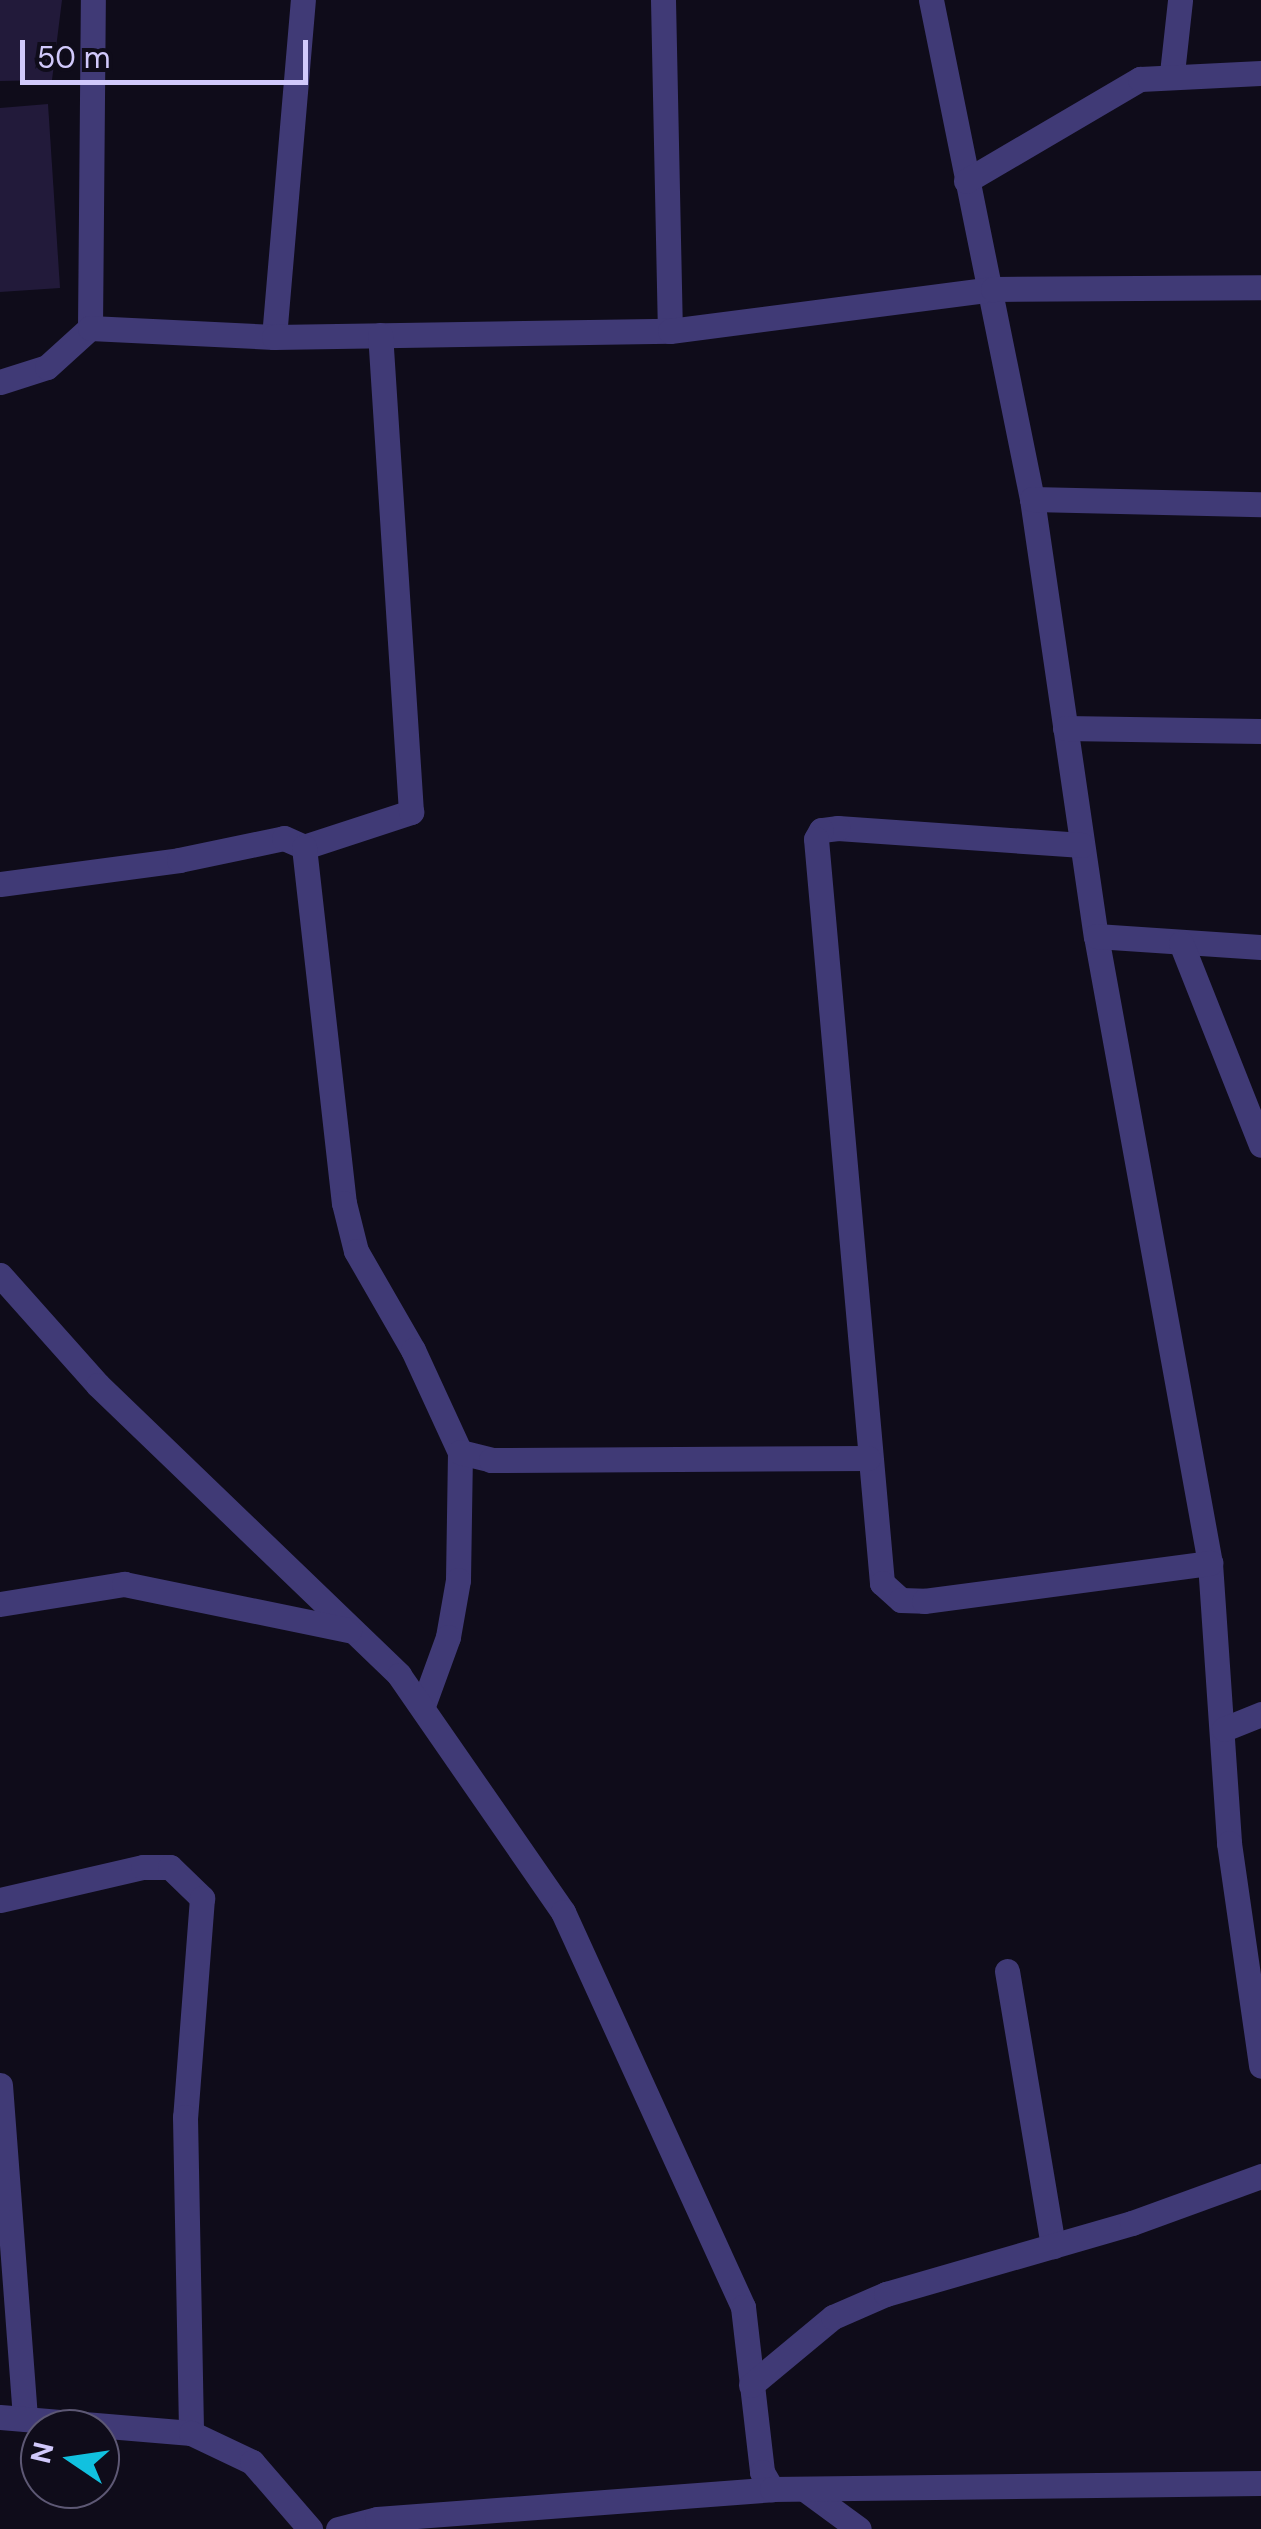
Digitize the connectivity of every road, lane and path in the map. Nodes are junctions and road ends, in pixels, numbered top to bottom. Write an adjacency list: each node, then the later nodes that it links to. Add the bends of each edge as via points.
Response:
1 (93, 0): 11 (street)
2 (303, 0): 14 (street)
3 (663, 0): 12 (street)
4 (931, 0): 8 (street)
5 (1180, 0): 6 (street)
6 (1172, 73): 7 (street); 8 (street, via 1140,80)
7 (1261, 73)
8 (966, 181): 10 (street)
9 (1261, 287): 10 (street)
10 (993, 288): 12 (street); 16 (street)
11 (90, 328): 14 (street); 15 (street, via 47,367)
12 (670, 331): 13 (street)
13 (380, 335): 14 (street); 21 (street, via 411,812)
14 (274, 336)
15 (0, 382)
16 (1032, 498): 17 (street); 18 (street)
17 (1261, 504)
18 (1065, 728): 19 (street); 20 (street)
19 (1261, 732)
20 (1082, 845): 23 (street); 29 (street, via 838,828 821,830 816,839)
21 (304, 847): 22 (street, via 284,838); 28 (street, via 344,1203 356,1251 414,1350)
22 (0, 884)
23 (1096, 936): 24 (street); 30 (street)
24 (1180, 943): 25 (street); 26 (street)
25 (1261, 946)
26 (1261, 1145)
27 (0, 1275): 32 (street, via 98,1385)
28 (460, 1452): 29 (street, via 491,1460); 33 (street, via 458,1580 448,1637)
29 (868, 1458): 30 (street, via 882,1584 900,1600)
30 (1210, 1562): 35 (street)
31 (0, 1604): 32 (street, via 124,1584)
32 (350, 1630): 33 (street)
33 (424, 1703): 43 (street, via 563,1912 742,2306)
34 (1261, 1714): 35 (street)
35 (1224, 1729): 37 (street, via 1229,1843)
36 (0, 1900): 45 (street, via 144,1867 170,1868 202,1898 185,2117)
37 (1253, 1947): 39 (street)
38 (1007, 1971): 42 (street)
39 (1261, 2066)
40 (0, 2085): 44 (street)
41 (1261, 2176): 42 (street)
42 (1052, 2246): 43 (street, via 886,2294 832,2317)
43 (751, 2385): 47 (street, via 762,2472)
44 (12, 2418): 45 (street)
45 (191, 2433): 49 (street, via 252,2462)
46 (1261, 2483): 48 (street)
47 (772, 2489): 48 (street); 50 (street, via 377,2518)
48 (807, 2492): 51 (street)
49 (310, 2529)
50 (338, 2529)
51 (859, 2529)

